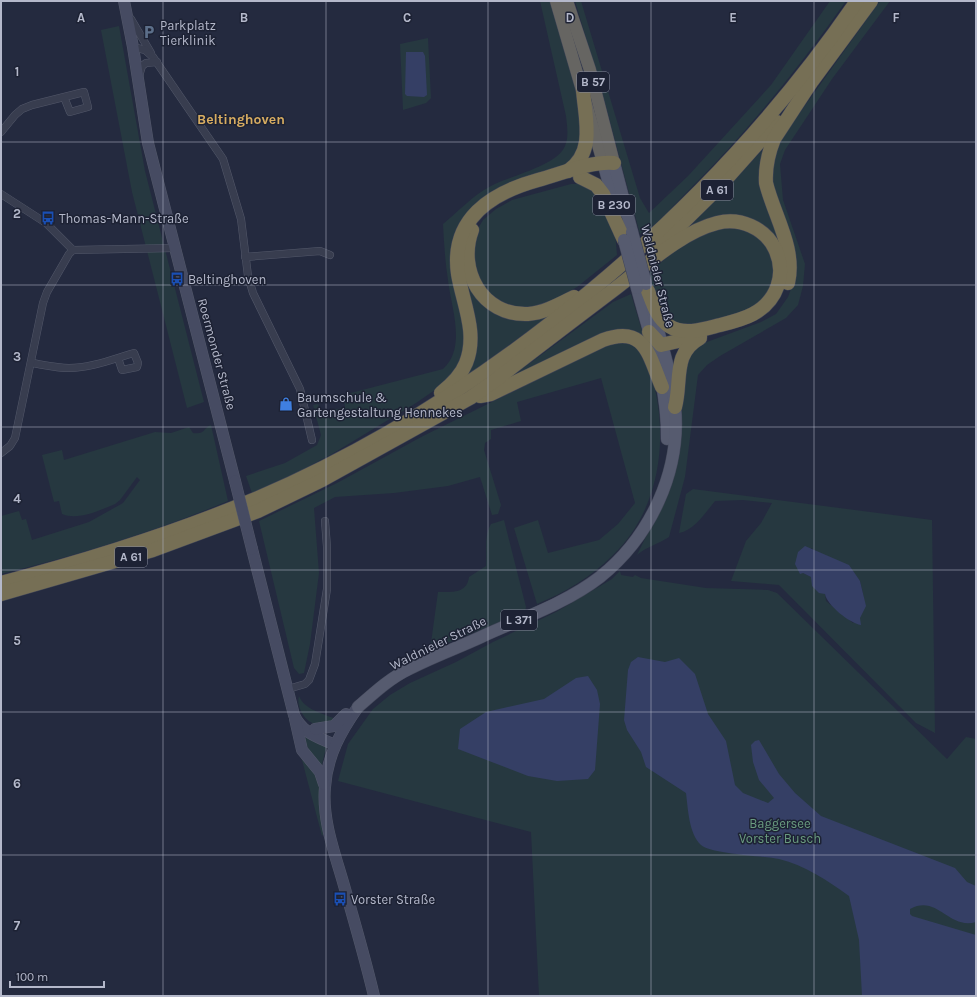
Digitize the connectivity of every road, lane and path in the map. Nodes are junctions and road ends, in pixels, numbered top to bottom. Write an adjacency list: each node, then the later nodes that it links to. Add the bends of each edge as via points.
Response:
1 (556, 1): 10 (highway, Waldnieler Straße / B 57)
2 (567, 1): 13 (highway, Waldnieler Straße / B 57, via 590,70)
3 (857, 1): 22 (highway, A 61, via 740,148 705,187)
4 (871, 1): 9 (highway, A 61)
5 (125, 4): 6 (main road, Roermonder Straße); 7 (street, via 134,26)
6 (133, 47): 7 (street, via 145,50); 8 (main road, Roermonder Straße)
7 (155, 59): 8 (street, via 142,66); 21 (street, via 223,159 241,219)
8 (139, 78): 18 (main road, Roermonder Straße, via 148,143)
9 (812, 81): 24 (highway, A 61, via 718,188); 26 (highway, via 774,139 767,160 769,194 789,254 789,276 783,296 768,312 757,319)
10 (583, 90): 13 (highway, Waldnieler Straße / B 57); 14 (highway, via 588,128 587,141 580,160)
11 (64, 97): 12 (street, via 22,109)
12 (1, 132)
13 (607, 165): 14 (highway); 15 (highway); 17 (main road, Waldnieler Straße / B 230)
14 (566, 173): 33 (highway, via 507,191 483,205 471,217 460,240 457,261 470,326 471,344 466,364 450,386)
15 (580, 177): 17 (highway, via 596,185); 22 (highway, via 517,194 484,213 473,229 468,244 468,263 472,280 480,292 495,305 528,314 553,307 573,297)
16 (1, 194): 19 (street, via 46,223)
17 (628, 236): 22 (main road, Waldnieler Straße / B 230, bridge)
18 (175, 248): 19 (street); 40 (main road, Roermonder Straße, bridge)
19 (73, 250): 29 (street, via 47,292 39,320)
20 (330, 255): 21 (street, via 320,251)
21 (245, 257): 34 (street, via 253,293 300,389)
22 (629, 261): 23 (main road, Waldnieler Straße / L 371, bridge); 33 (highway, A 61, via 465,386)
23 (643, 287): 24 (highway, via 657,313 670,326 683,331 708,328 752,315 766,303 774,295 779,283 779,258 768,237 758,229 738,222 717,223 696,231); 25 (main road, Waldnieler Straße / L 371); 27 (main road, Waldnieler Straße / L 371)
24 (613, 290): 31 (highway, A 61)
25 (648, 332): 27 (highway); 30 (main road, Waldnieler Straße / L 371)
26 (704, 335): 27 (highway); 32 (highway, via 692,343 683,354 679,364 678,397)
27 (661, 345): 32 (main road, Waldnieler Straße / L 371)
28 (118, 358): 29 (street, via 70,368)
29 (32, 363): 35 (street, via 16,438)
30 (662, 387): 31 (highway, via 647,349 637,339 622,335 603,340 491,394); 36 (main road, Waldnieler Straße / L 371, via 667,414 666,458)
31 (470, 398): 39 (highway, A 61, via 322,480 258,511 154,550)
32 (675, 407): 36 (main road, Waldnieler Straße / L 371, via 672,465 661,498)
33 (396, 427): 38 (highway, A 61, via 258,498 112,552)
34 (312, 440)
35 (1, 453)
36 (653, 512): 41 (main road, Waldnieler Straße / L 371, via 628,549 599,578 561,600 408,669 386,683)
37 (324, 521): 40 (street, via 327,588 315,664 305,684)
38 (1, 583)
39 (1, 594)
40 (288, 689): 42 (main road, Roermonder Straße); 43 (main road, Roermonder Straße, via 302,718)
41 (358, 707): 43 (main road, via 347,713 334,726); 44 (main road, Waldnieler Straße / L 371)
42 (294, 715): 44 (main road, Roermonder Straße, via 308,733); 45 (main road, via 302,750 322,775)
43 (316, 729): 44 (main road, Roermonder Straße)
44 (337, 742): 45 (main road, Waldnieler Straße / L 371)
45 (325, 786): 46 (main road, L 371, via 326,816)
46 (374, 996)

